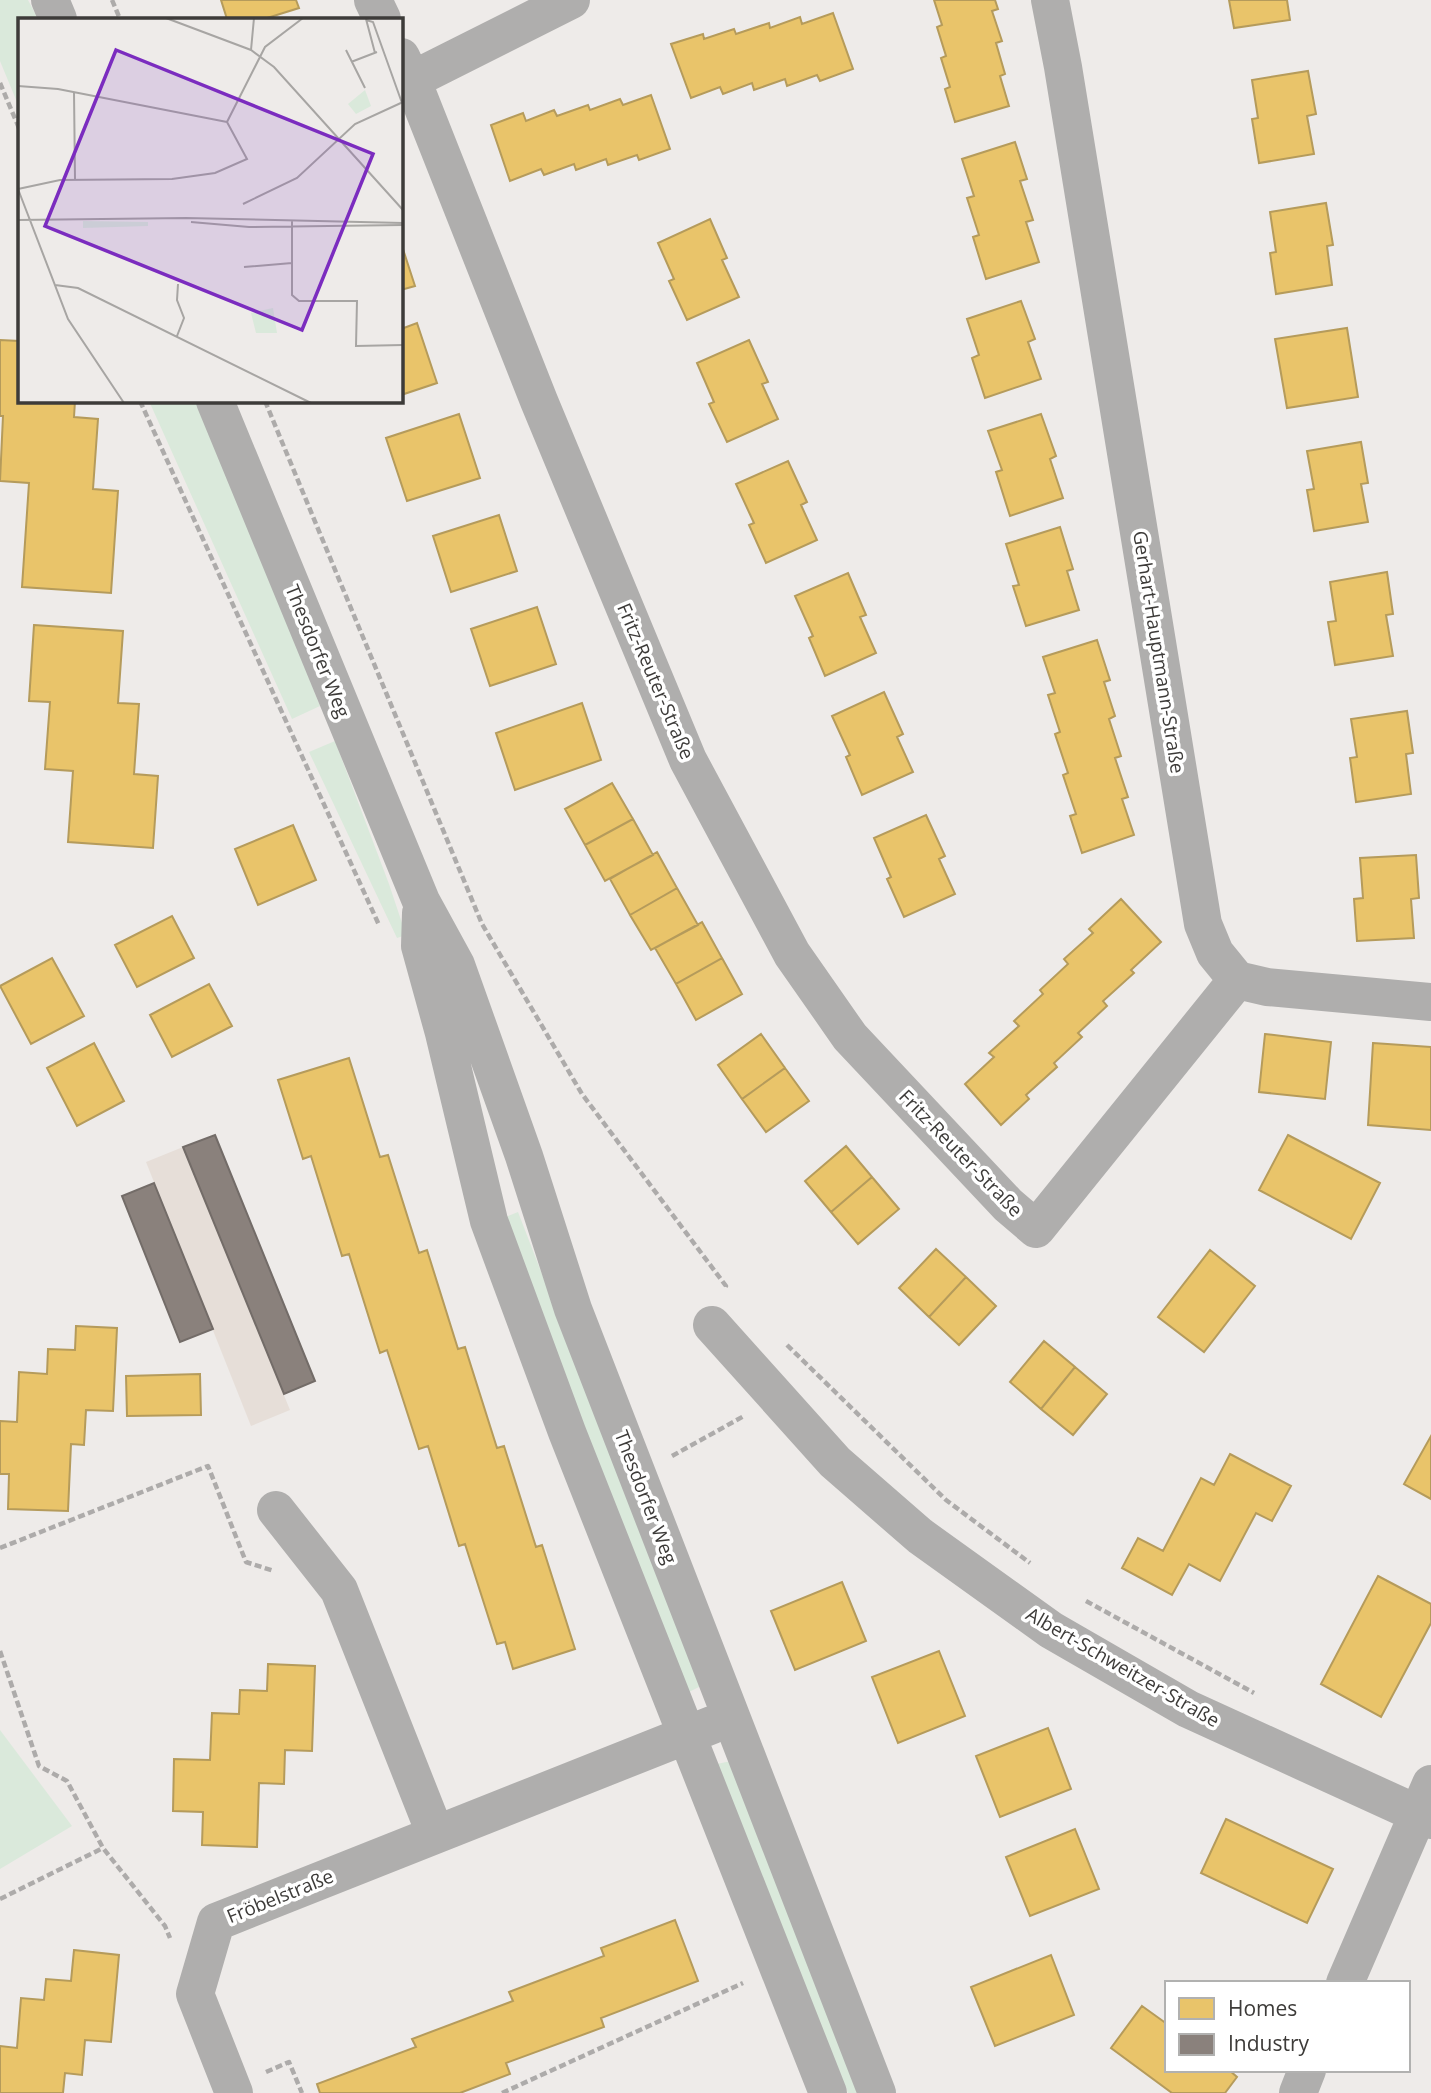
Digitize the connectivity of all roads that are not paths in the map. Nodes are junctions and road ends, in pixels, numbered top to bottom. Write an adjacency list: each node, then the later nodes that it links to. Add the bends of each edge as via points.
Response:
1 (50, 0): 5 (street)
2 (373, 0): 6 (street)
3 (571, 0): 7 (street)
4 (1050, 0): 10 (street, Gerhart-Hauptmann-Straße, via 1203,924 1215,953)
5 (58, 18)
6 (382, 18)
7 (406, 68): 10 (street, Fritz-Reuter-Straße, via 688,760 792,954 850,1037 1008,1205 1037,1229)
8 (215, 402): 9 (street, Thesdorfer Weg)
9 (421, 901): 14 (street, Thesdorfer Weg, via 456,965 573,1309); 15 (street, Thesdorfer Weg, via 420,946 489,1221 566,1432)
10 (1237, 980): 11 (street, via 1267,988)
11 (1431, 1002)
12 (712, 1325): 16 (street, Albert-Schweitzer-Straße, via 835,1462 920,1536 1051,1630 1188,1709)
13 (276, 1510): 17 (street, via 338,1590)
14 (731, 1718): 15 (street, Fröbelstraße); 22 (street, Thesdorfer Weg)
15 (687, 1734): 17 (street, Fröbelstraße); 21 (street, Thesdorfer Weg)
16 (1426, 1806): 18 (street)
17 (435, 1833): 20 (street, Fröbelstraße, via 216,1922 195,1994)
18 (1346, 1981)
19 (1306, 2072): 23 (street)
20 (234, 2093)
21 (828, 2093)
22 (877, 2093)
23 (1298, 2093)

